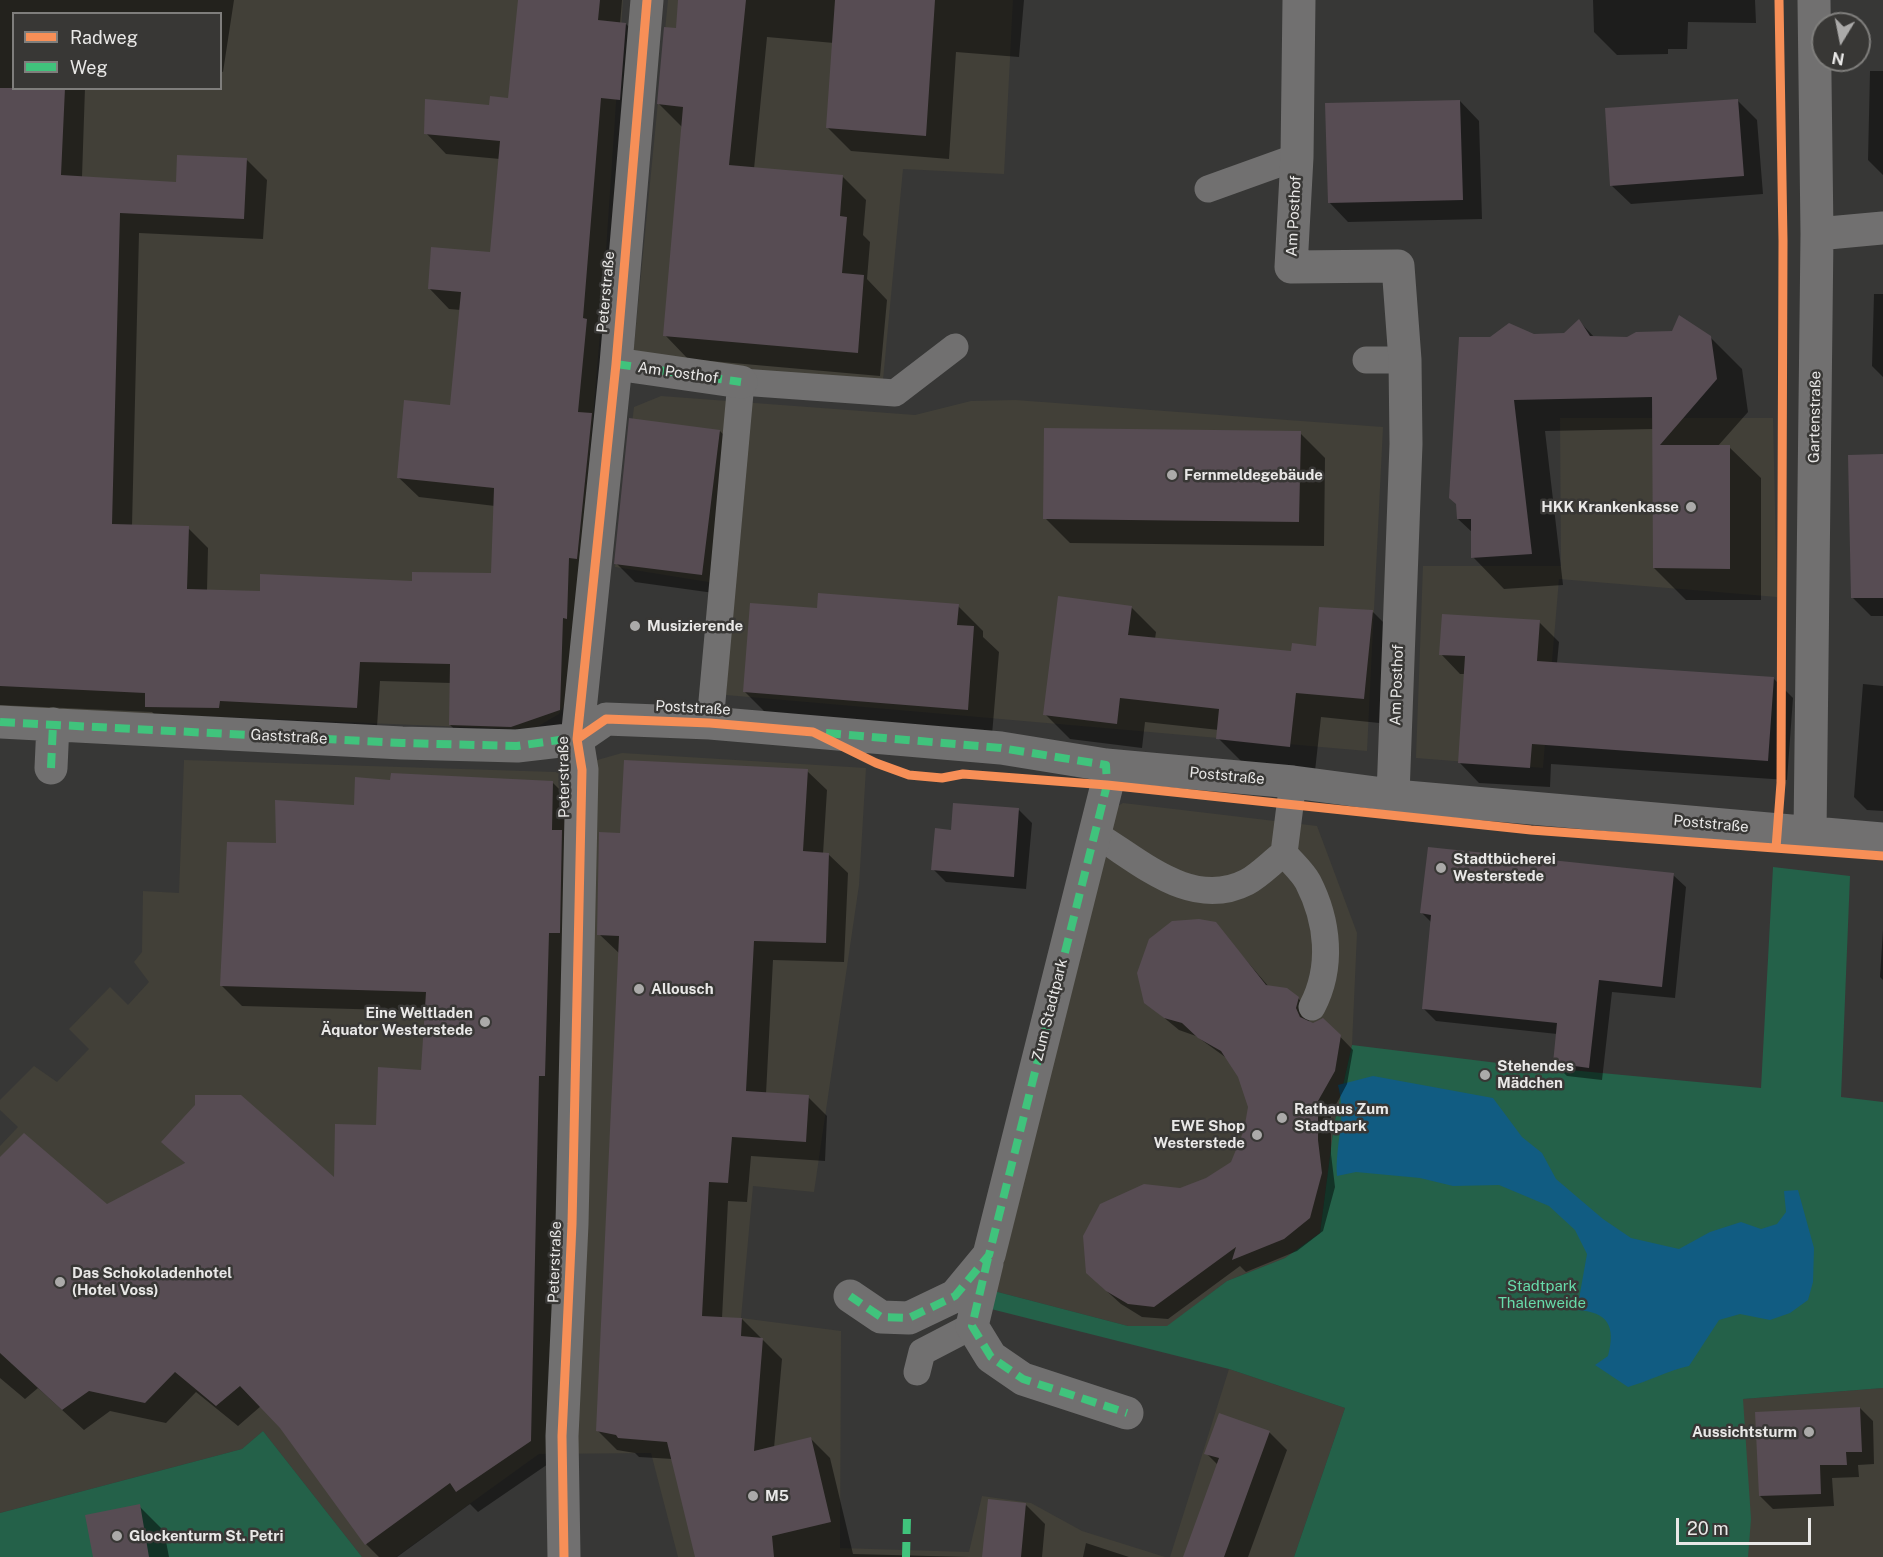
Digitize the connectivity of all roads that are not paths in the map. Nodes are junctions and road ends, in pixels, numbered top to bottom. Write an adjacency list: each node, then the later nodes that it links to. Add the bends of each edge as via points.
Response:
1 (647, 0): 11 (street, Peterstraße)
2 (1299, 0): 4 (street, Am Posthof)
3 (1814, 0): 7 (street, Gartenstraße)
4 (1297, 156): 5 (lane); 10 (street, Am Posthof, via 1291,267 1398,266)
5 (1208, 189)
6 (1883, 228): 7 (street)
7 (1816, 234): 21 (street, Gartenstraße)
8 (955, 347): 12 (lane, via 895,393)
9 (1366, 360): 10 (lane)
10 (1405, 360): 20 (street, Am Posthof, via 1406,444)
11 (615, 364): 12 (street, Am Posthof); 16 (street, Peterstraße)
12 (741, 382): 14 (lane)
13 (0, 722): 15 (street, Gaststraße)
14 (710, 723): 16 (street, Poststraße, via 606,719); 17 (street, Poststraße, via 1000,748)
15 (52, 724): 16 (street, Gaststraße, via 402,743 517,746); 18 (street)
16 (577, 739): 31 (street, Peterstraße, via 582,770 572,1224 562,1436)
17 (1106, 765): 19 (street, Poststraße); 22 (street, Zum Stadtpark, via 1107,785)
18 (51, 768)
19 (1293, 782): 20 (street, Poststraße); 24 (lane)
20 (1393, 795): 21 (street, Poststraße)
21 (1810, 833): 23 (street, Poststraße)
22 (1095, 834): 24 (lane, via 1180,887 1213,891 1246,883); 26 (street, Zum Stadtpark)
23 (1883, 838)
24 (1284, 853): 25 (lane, via 1307,880 1323,918 1326,956 1322,989)
25 (1312, 1006)
26 (989, 1255): 27 (street, Zum Stadtpark, via 955,1296 909,1318 880,1317); 28 (street, Zum Stadtpark)
27 (850, 1296)
28 (972, 1326): 29 (lane, via 922,1352); 30 (street, via 991,1357 1023,1379)
29 (917, 1372)
30 (1127, 1413)
31 (564, 1557)

